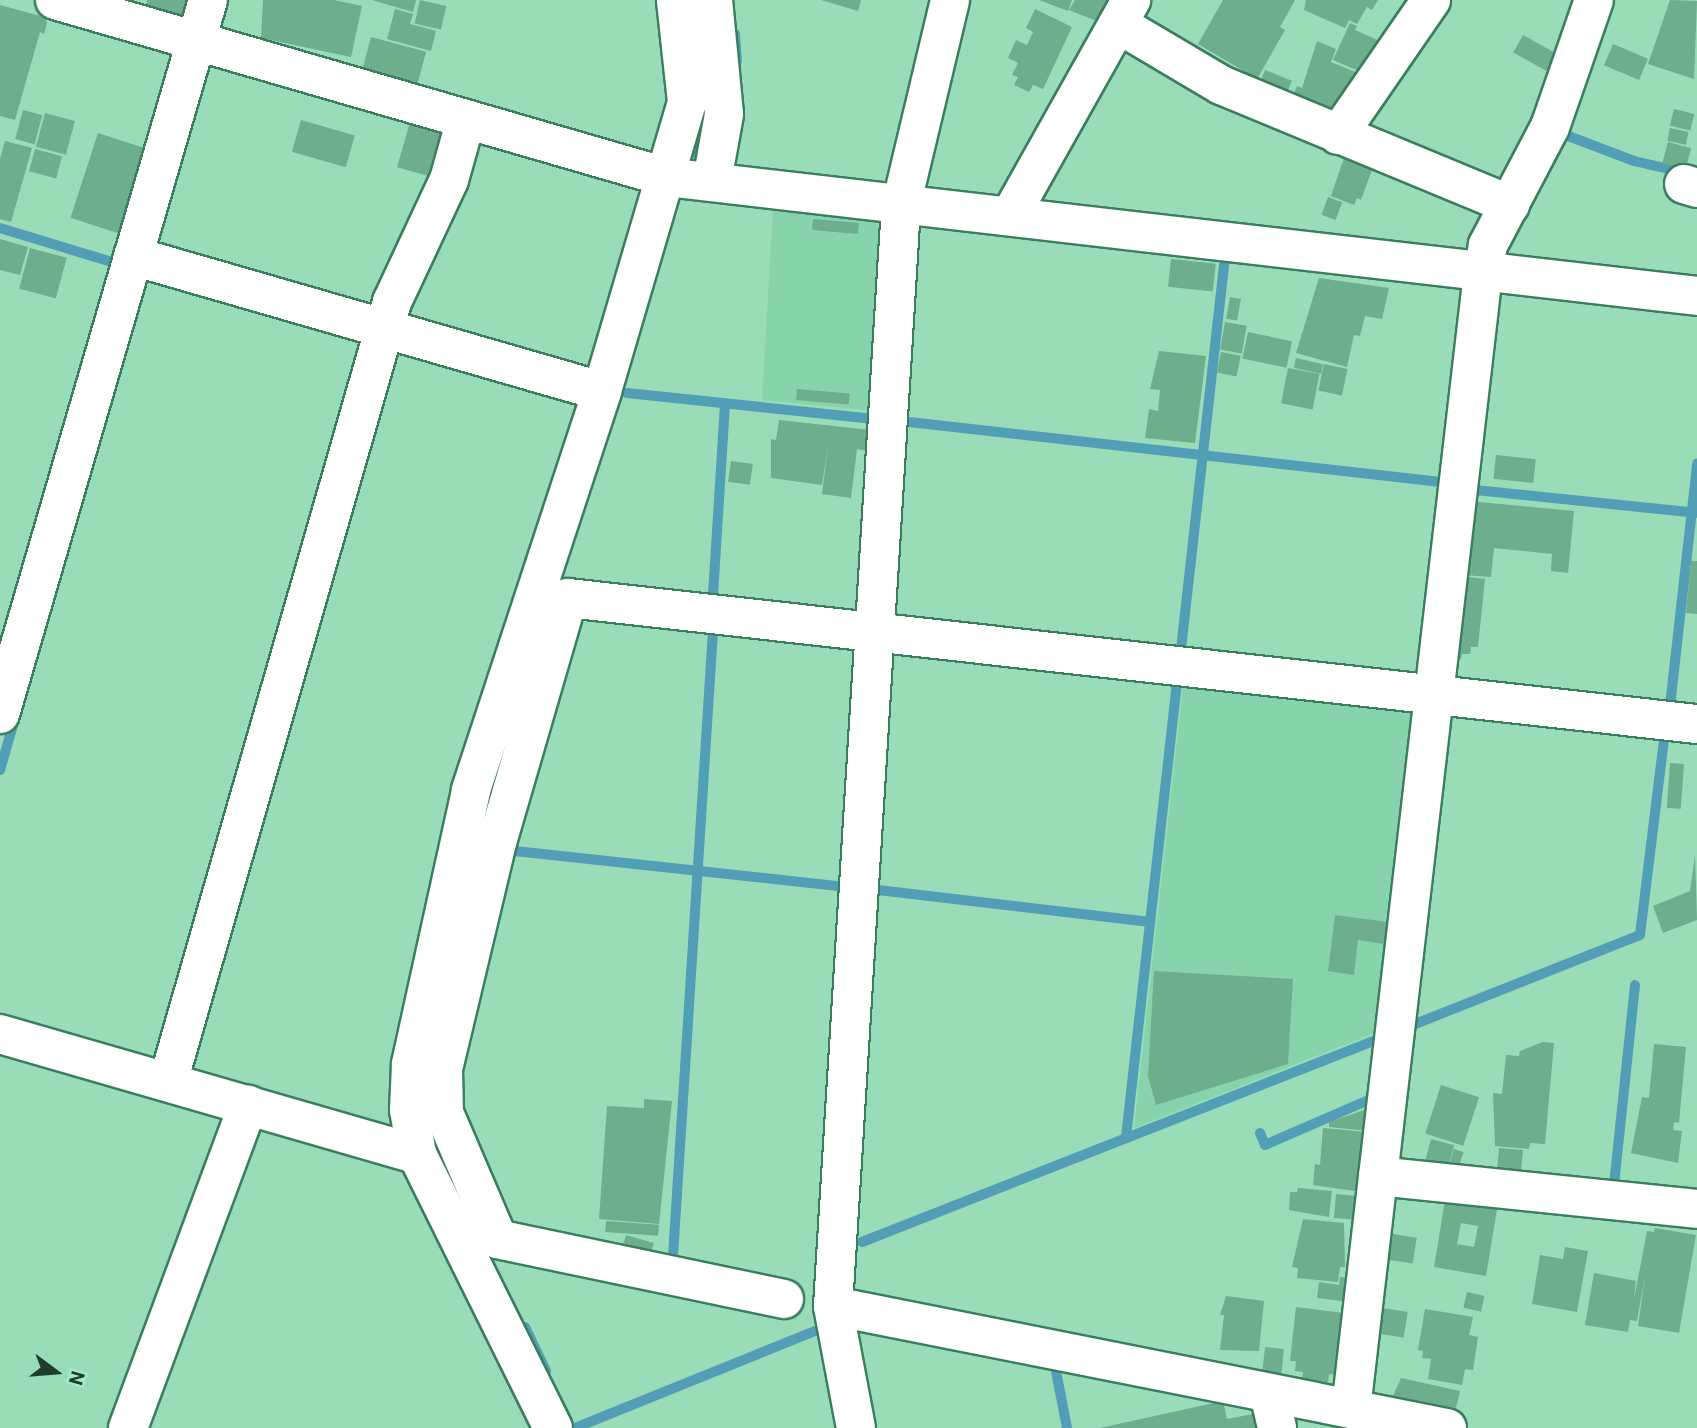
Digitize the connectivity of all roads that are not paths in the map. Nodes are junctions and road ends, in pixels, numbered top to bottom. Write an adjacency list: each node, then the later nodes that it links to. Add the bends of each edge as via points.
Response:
1 (55, 0): 9 (street)
2 (208, 0): 9 (street)
3 (676, 0): 12 (street, via 687,102)
4 (713, 0): 13 (street, via 724,114)
5 (950, 0): 15 (street)
6 (1431, 0): 11 (street)
7 (1594, 0): 14 (street, via 1550,128)
8 (1125, 12): 11 (street, via 1221,85); 16 (street)
9 (195, 40): 10 (street); 17 (street)
10 (466, 119): 12 (street); 20 (street, via 449,180)
11 (1338, 135): 14 (street)
12 (666, 177): 13 (street); 21 (street)
13 (712, 181): 15 (street)
14 (1510, 205): 18 (street, via 1488,245)
15 (901, 206): 16 (street); 22 (street)
16 (1010, 216): 18 (street)
17 (133, 256): 20 (street); 24 (street)
18 (1483, 273): 19 (street); 23 (street)
19 (1697, 296)
20 (384, 328): 21 (street); 27 (street)
21 (603, 391): 29 (street, via 471,790 411,1064 409,1110)
22 (877, 633): 23 (street); 32 (street); 33 (street, via 568,598 498,839 443,1069 444,1113 498,1239)
23 (1433, 695): 25 (street); 30 (street)
24 (0, 714)
25 (1697, 724)
26 (0, 1034): 27 (street)
27 (168, 1082): 28 (street)
28 (248, 1105): 29 (street); 36 (street)
29 (416, 1154): 37 (street)
30 (1378, 1176): 31 (street); 34 (street)
31 (1697, 1209)
32 (834, 1293): 35 (street); 38 (street)
33 (785, 1299)
34 (1351, 1409): 35 (street); 39 (street)
35 (1273, 1410)
36 (128, 1428)
37 (553, 1428)
38 (856, 1428)
39 (1447, 1428)

